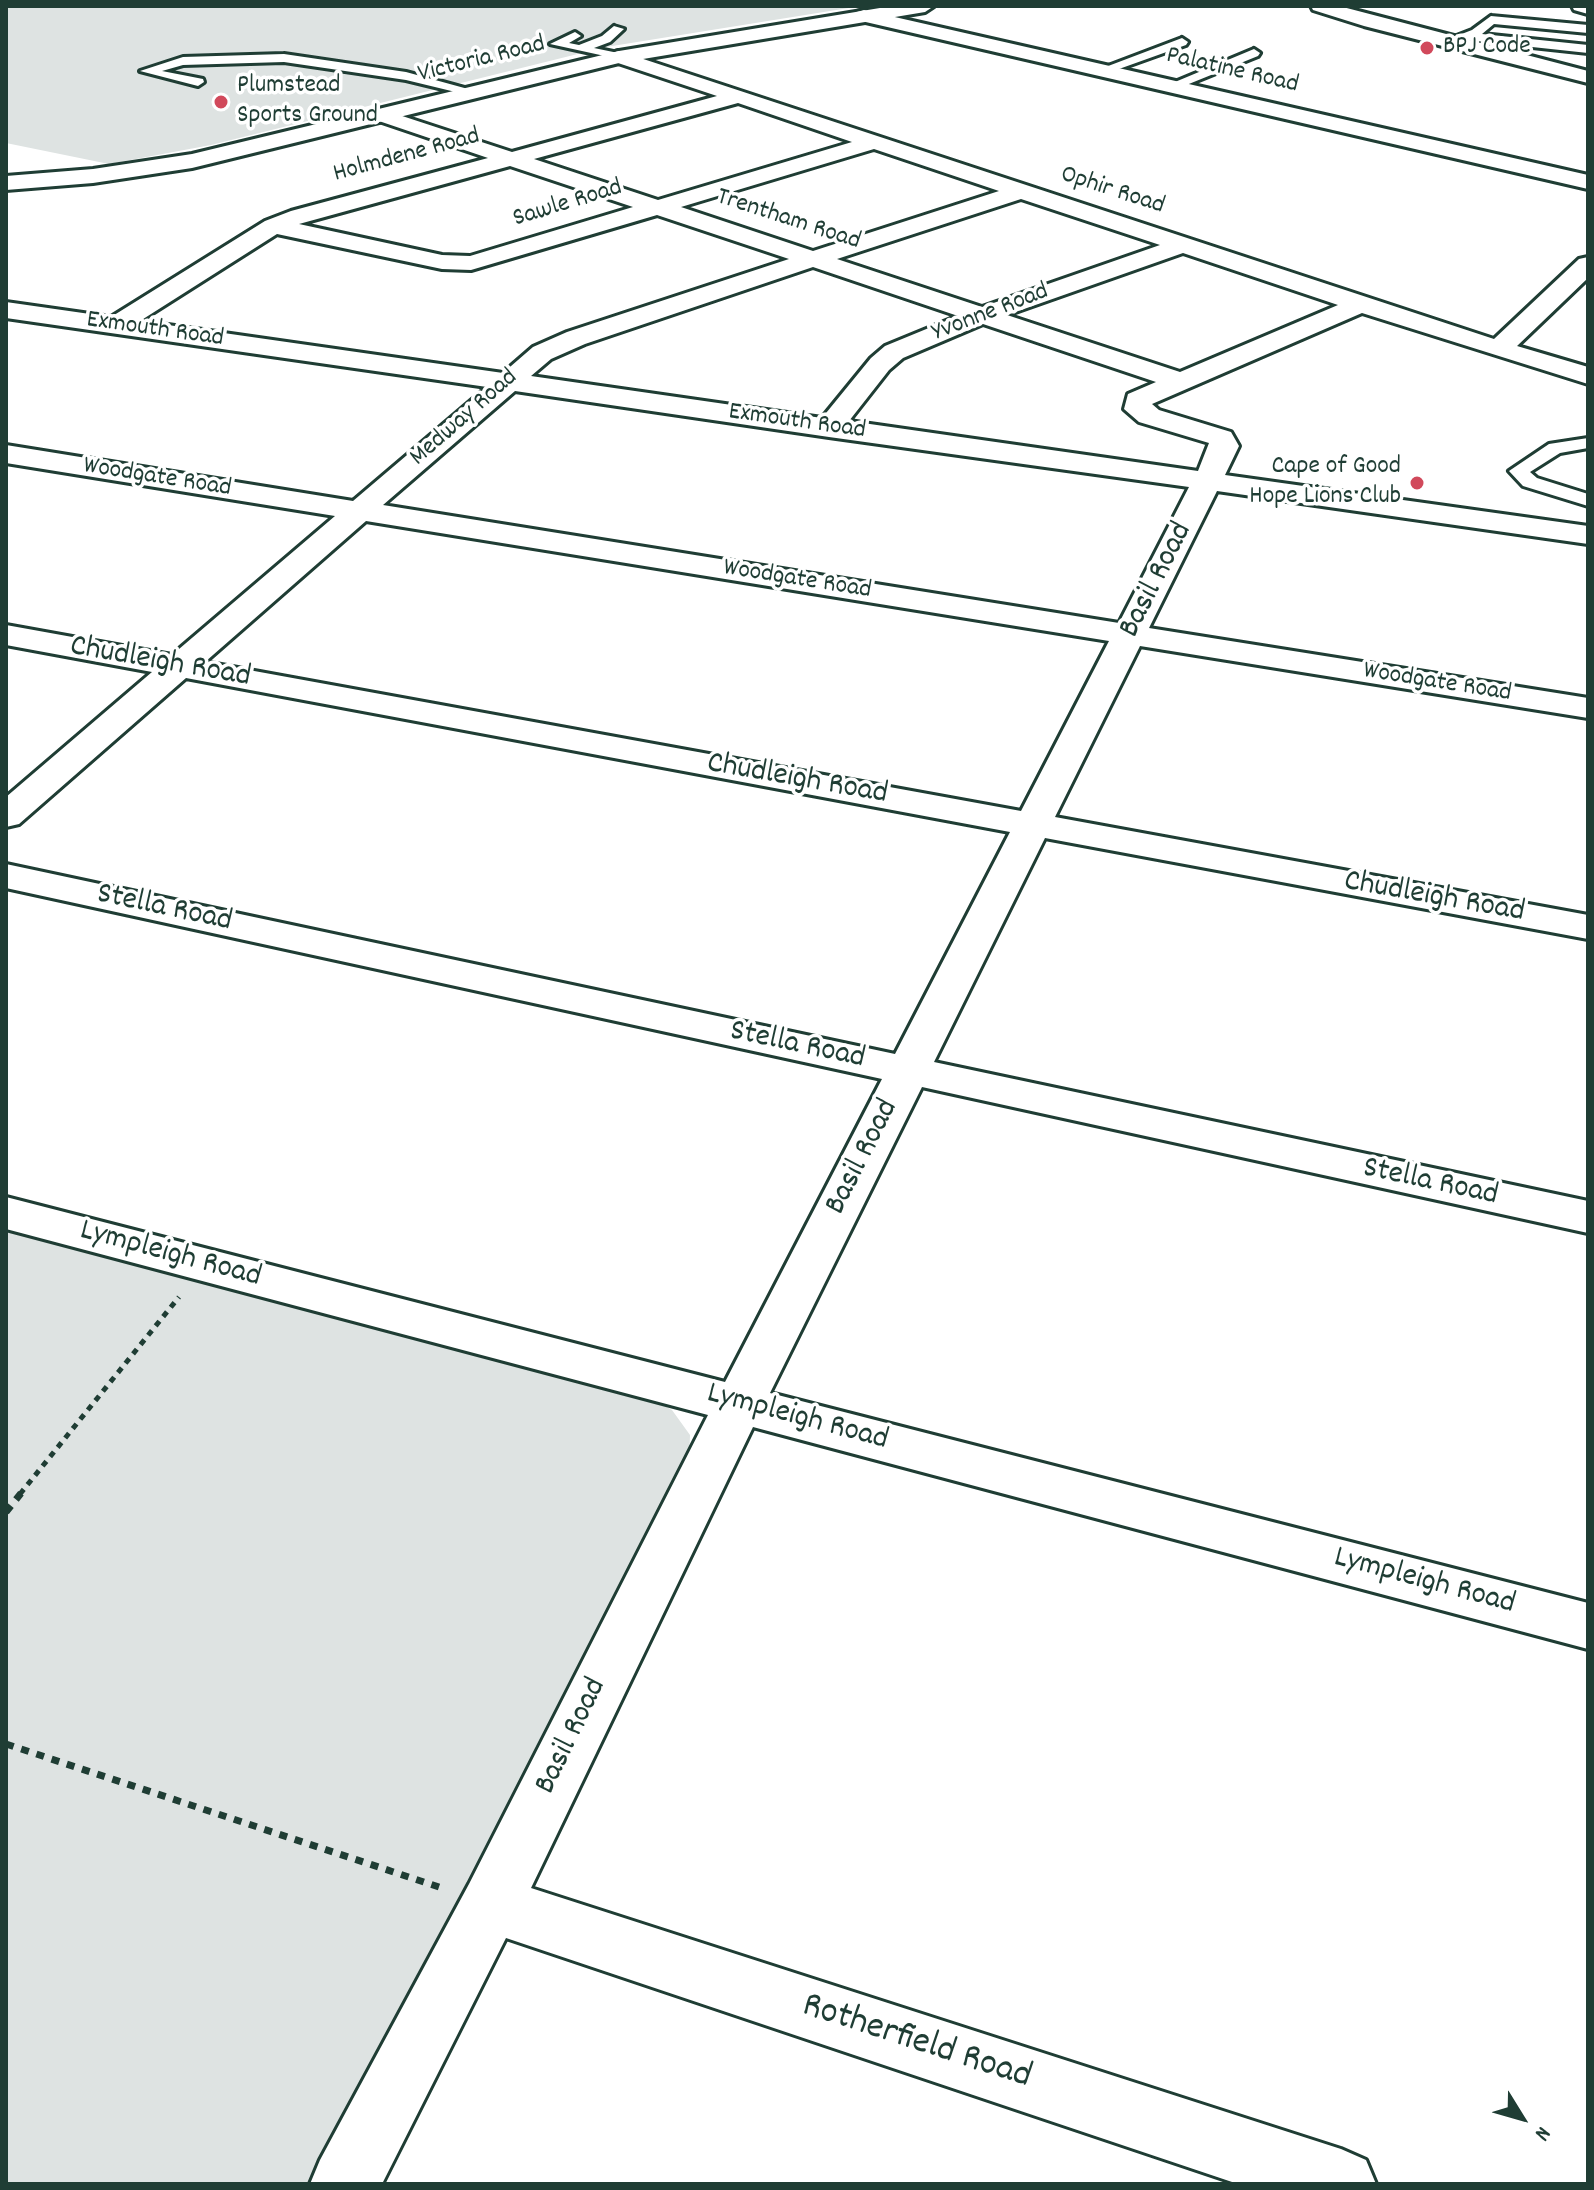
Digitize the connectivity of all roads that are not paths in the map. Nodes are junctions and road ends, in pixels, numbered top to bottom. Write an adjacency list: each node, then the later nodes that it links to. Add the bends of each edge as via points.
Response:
1 (925, 6): 5 (street, Victoria Road)
2 (1320, 6): 9 (street)
3 (1581, 6): 4 (street)
4 (1588, 8)
5 (864, 16): 14 (street, Victoria Road); 15 (street, Palatine Road)
6 (618, 29): 11 (lane)
7 (1588, 29): 9 (lane, via 1494,20)
8 (575, 36): 11 (lane, via 556,44)
9 (1456, 39): 12 (lane); 16 (street)
10 (1182, 42): 15 (lane)
11 (583, 48): 14 (lane)
12 (1588, 49)
13 (1254, 53): 18 (lane)
14 (619, 57): 19 (street, Victoria Road); 20 (street, Ophir Road)
15 (1101, 71): 18 (street, Palatine Road)
16 (1588, 77)
17 (198, 82): 19 (lane, via 146,71 183,61 284,58)
18 (1169, 87): 24 (street, Palatine Road)
19 (472, 92): 21 (street, Victoria Road)
20 (738, 97): 22 (street, Ophir Road); 23 (street, Holmdene Road)
21 (380, 115): 23 (street, Trentham Road); 25 (street, Victoria Road, via 167,166)
22 (875, 142): 26 (street, Ophir Road); 27 (street, Sawle Road)
23 (510, 158): 27 (street, Trentham Road); 28 (street, Holmdene Road)
24 (1588, 182)
25 (6, 183)
26 (1022, 191): 29 (street, Ophir Road); 30 (street, Medway Road)
27 (657, 208): 28 (street, Sawle Road, via 464,264); 30 (street, Trentham Road)
28 (273, 226): 35 (street, Holmdene Road)
29 (1183, 245): 32 (street, Ophir Road); 34 (street, Yvonne Road)
30 (813, 259): 34 (street, Trentham Road); 38 (street, Medway Road, via 562,344 542,353)
31 (1586, 268): 36 (street)
32 (1362, 304): 36 (street, Ophir Road); 39 (street, Basil Road)
33 (6, 310): 35 (street, Exmouth Road)
34 (983, 315): 39 (street, Trentham Road); 40 (street, Yvonne Road, via 886,358)
35 (115, 326): 38 (street, Exmouth Road)
36 (1499, 349): 37 (street, Ophir Road)
37 (1588, 376)
38 (509, 381): 40 (street, Exmouth Road); 45 (street, Medway Road)
39 (1179, 381): 43 (street, Basil Road, via 1136,404 1149,416 1221,438 1225,446)
40 (829, 428): 43 (street, Exmouth Road)
41 (1588, 443): 44 (lane, via 1555,448 1518,471 1530,482)
42 (6, 454): 45 (street, Woodgate Road)
43 (1209, 481): 46 (street, Exmouth Road); 48 (street, Basil Road)
44 (1588, 500)
45 (358, 512): 48 (street, Woodgate Road); 49 (street, Medway Road)
46 (1588, 535)
47 (6, 635): 49 (street, Chudleigh Road)
48 (1131, 635): 50 (street, Woodgate Road); 52 (street, Basil Road)
49 (178, 667): 51 (street, Medway Road); 52 (street, Chudleigh Road)
50 (1588, 708)
51 (6, 816)
52 (1034, 824): 54 (street, Chudleigh Road); 55 (street, Basil Road)
53 (6, 876): 55 (street, Stella Road)
54 (1588, 927)
55 (908, 1072): 57 (street, Stella Road); 58 (street, Basil Road)
56 (6, 1213): 58 (street, Lympleigh Road)
57 (1588, 1217)
58 (739, 1404): 59 (street, Lympleigh Road); 60 (street, Basil Road)
59 (1588, 1626)
60 (491, 1904): 61 (street, Basil Road); 62 (street, Rotherfield Road)
61 (345, 2184)
62 (1341, 2184)

